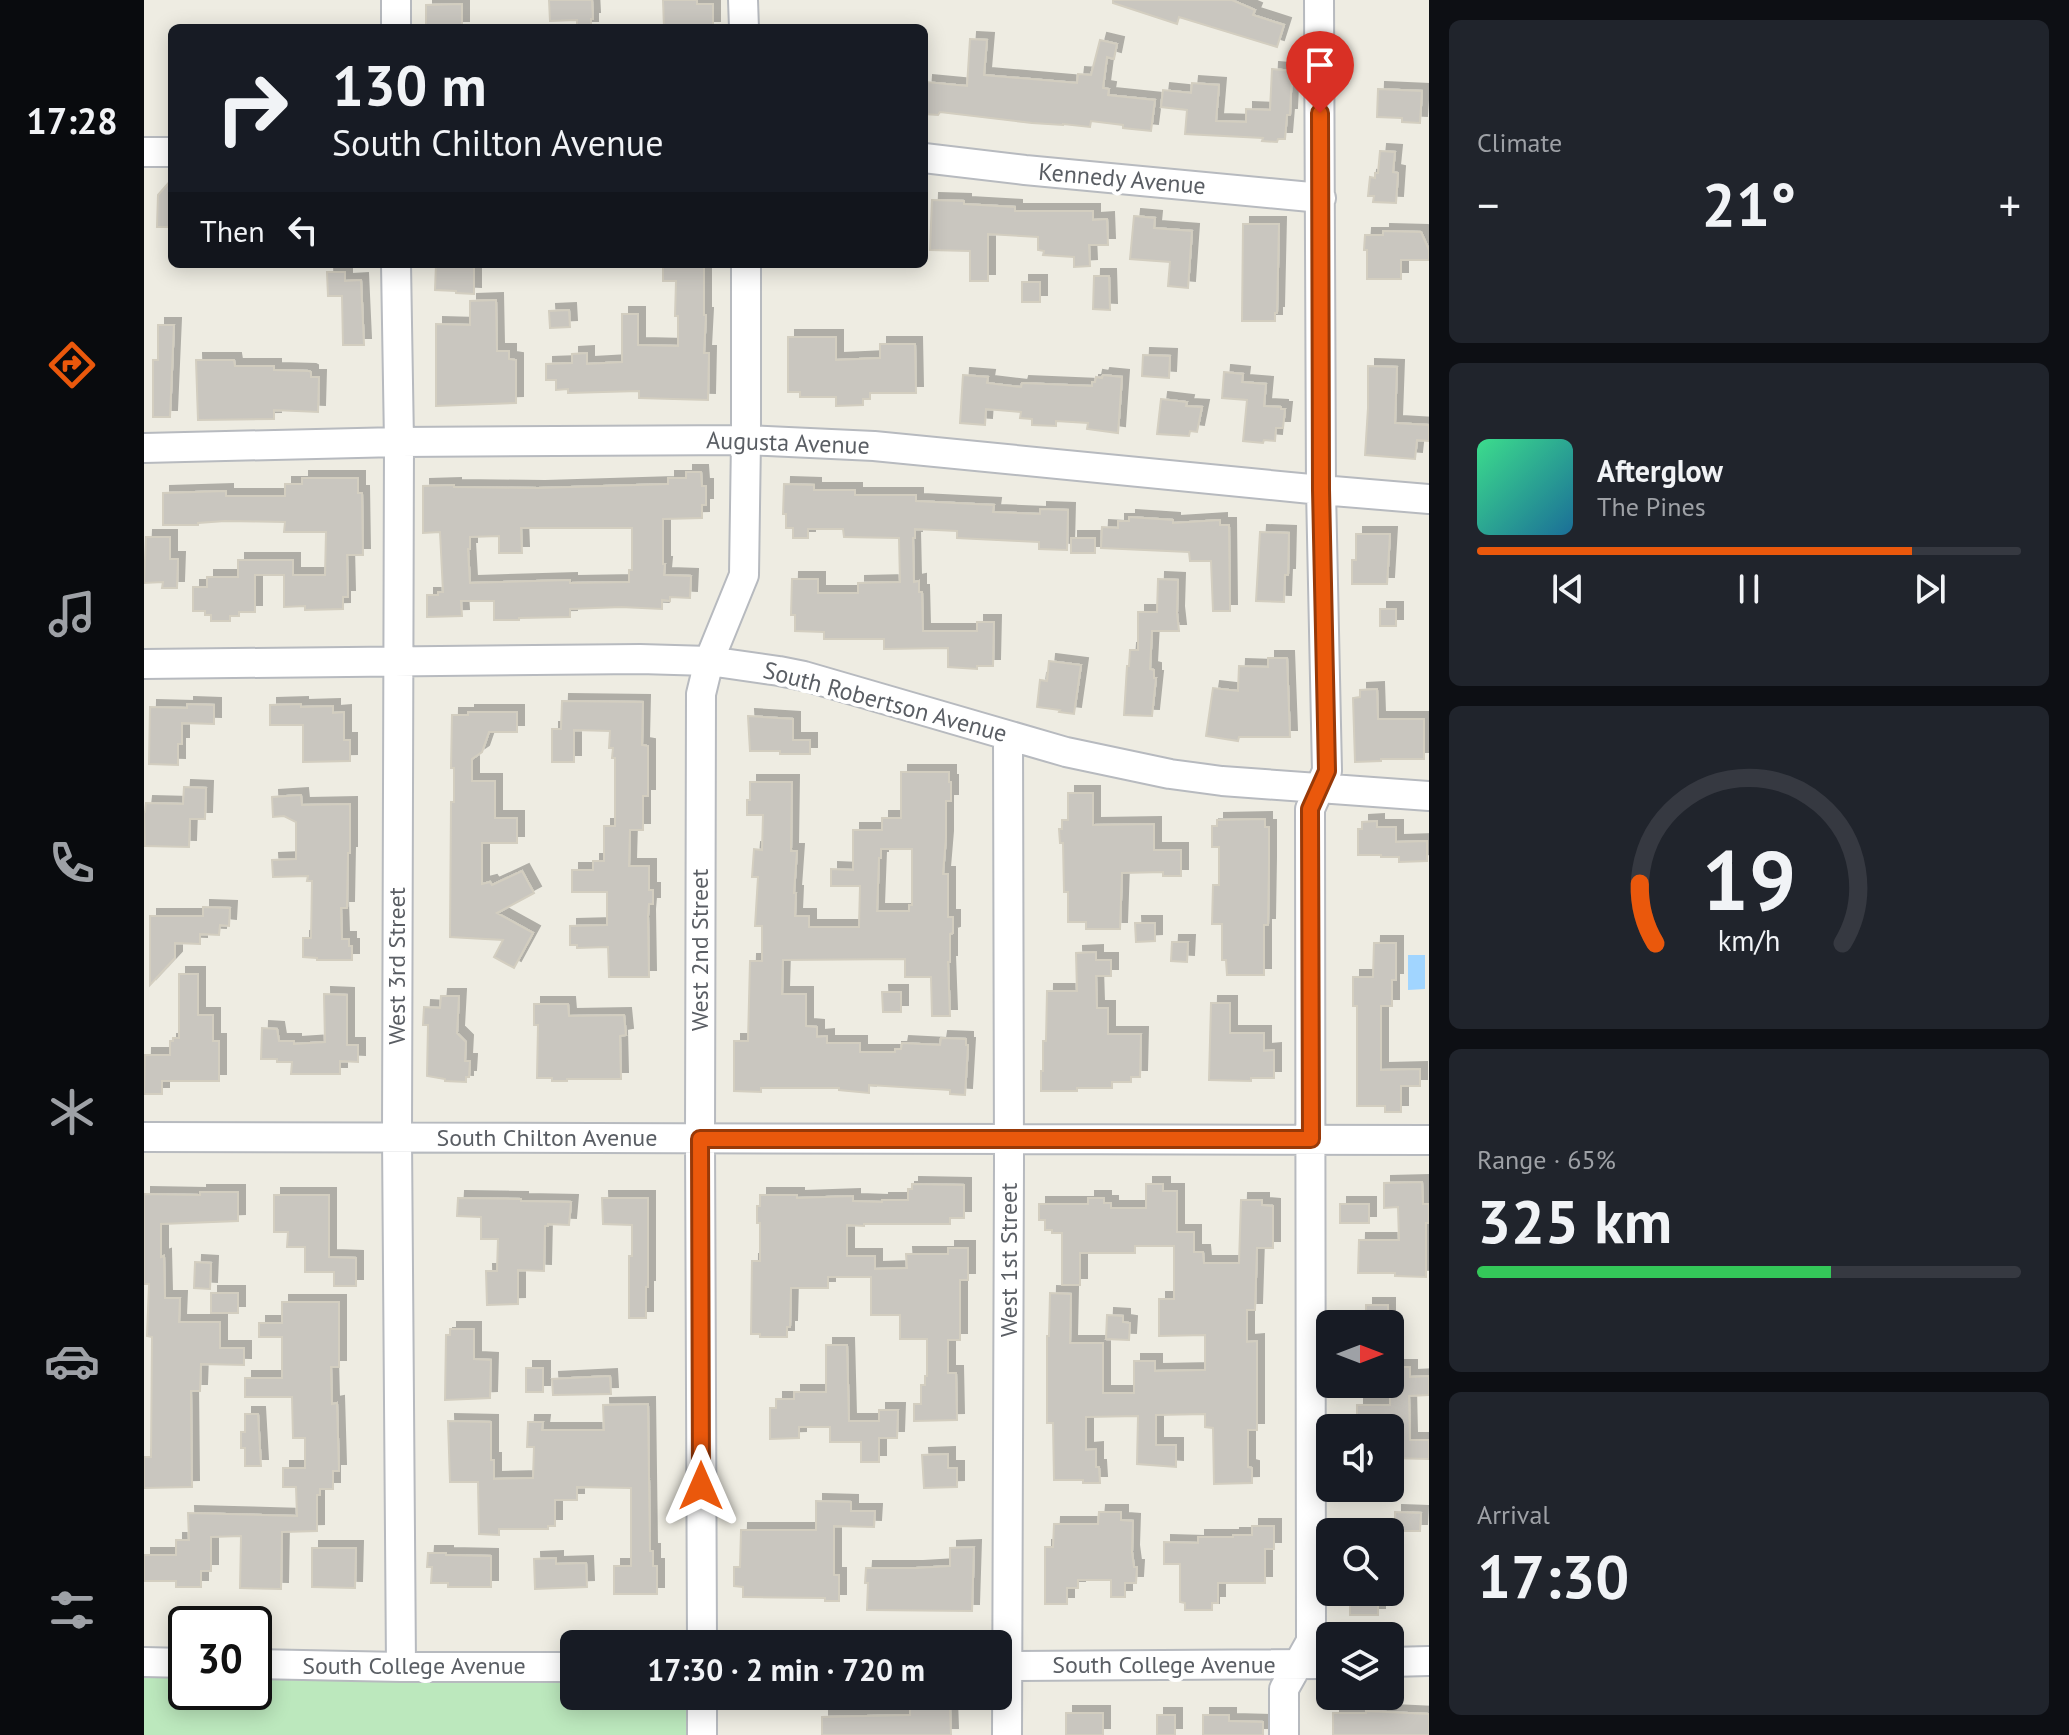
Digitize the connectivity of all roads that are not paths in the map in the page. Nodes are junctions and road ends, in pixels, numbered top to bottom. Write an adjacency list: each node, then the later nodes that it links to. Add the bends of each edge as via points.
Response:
1 (396, 0): 4 (street)
2 (743, 0): 5 (street)
3 (1319, 0): 9 (street)
4 (396, 24)
5 (744, 24)
6 (144, 152): 7 (street)
7 (168, 152)
8 (928, 158): 9 (street, Kennedy Avenue)
9 (1321, 198): 15 (street)
10 (396, 268): 13 (street, West 3rd Street)
11 (746, 268): 12 (street, West 2nd Street)
12 (746, 440): 13 (street, Augusta Avenue); 15 (street, Augusta Avenue, via 874,446); 18 (street, West 2nd Street, via 744,575)
13 (399, 442): 14 (street, Augusta Avenue); 17 (street, West 3rd Street)
14 (144, 448)
15 (1321, 490): 16 (street, Augusta Avenue); 21 (street, via 1327,771)
16 (1429, 499)
17 (398, 661): 18 (street, South Robertson Avenue); 19 (street, South Robertson Avenue); 24 (street, West 3rd Street)
18 (709, 661): 20 (street, South Robertson Avenue, via 804,676); 25 (street, West 2nd Street, via 701,694)
19 (144, 664)
20 (1008, 736): 21 (street, South Robertson Avenue, via 1170,774); 26 (street, West 1st Street)
21 (1320, 788): 22 (street, South Robertson Avenue); 27 (street, via 1310,809)
22 (1429, 796)
23 (144, 1137): 24 (street, South Chilton Avenue)
24 (397, 1137): 25 (street, South Chilton Avenue); 39 (street, West 3rd Street)
25 (700, 1139): 26 (street, South Chilton Avenue); 29 (street, West 2nd Street)
26 (1009, 1139): 27 (street, South Chilton Avenue); 30 (street, West 1st Street)
27 (1311, 1139): 28 (street, South Chilton Avenue); 37 (street, via 1311,1641)
28 (1429, 1140)
29 (702, 1630)
30 (1002, 1630)
31 (1429, 1661): 33 (street)
32 (144, 1662): 34 (street)
33 (1404, 1662)
34 (168, 1663)
35 (272, 1664): 39 (street, South College Avenue)
36 (1316, 1664): 37 (street, South College Avenue)
37 (1298, 1665): 38 (street, South College Avenue); 45 (street, via 1284,1689)
38 (1012, 1666)
39 (401, 1667): 40 (street, South College Avenue)
40 (560, 1667)
41 (702, 1710): 43 (street)
42 (1005, 1710): 44 (street, West 1st Street)
43 (702, 1735)
44 (1007, 1735)
45 (1284, 1735)

